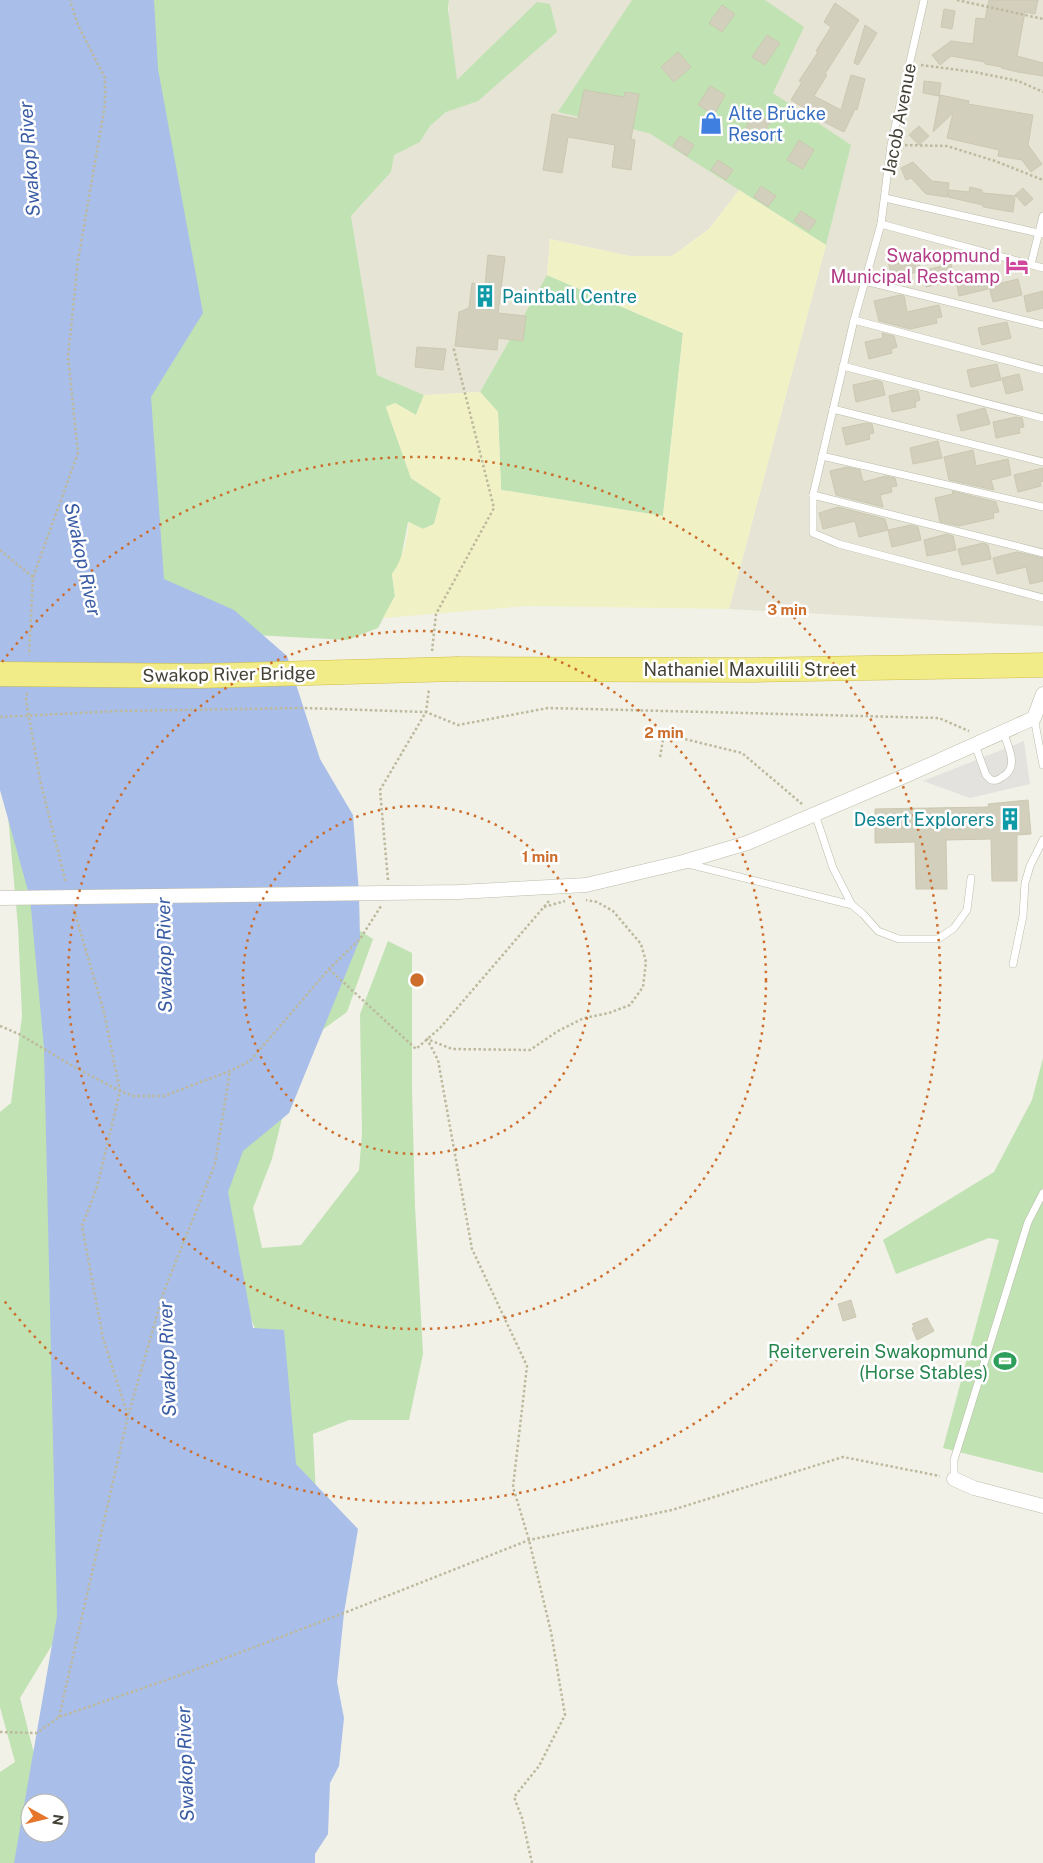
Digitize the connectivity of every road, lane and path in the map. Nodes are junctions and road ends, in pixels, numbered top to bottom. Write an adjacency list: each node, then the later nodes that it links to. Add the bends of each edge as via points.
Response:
1 (70, 0): 29 (path, via 78,25 105,78 105,105 78,260 68,357 78,453)
2 (924, 0): 5 (lane, Jacob Avenue)
3 (957, 0): 4 (path)
4 (1043, 18)
5 (909, 64): 6 (path, via 1010,79); 7 (lane, Jacob Avenue)
6 (1043, 92)
7 (891, 145): 8 (path, via 947,146); 9 (lane, Jacob Avenue)
8 (1043, 180)
9 (885, 198): 11 (lane); 12 (lane, Jacob Avenue)
10 (1043, 216): 12 (lane)
11 (881, 224): 13 (lane); 15 (lane)
12 (1041, 233): 13 (lane)
13 (1031, 264): 14 (lane)
14 (1043, 268)
15 (865, 281): 16 (lane); 17 (lane)
16 (854, 320): 19 (lane); 20 (lane)
17 (1043, 325)
18 (453, 346): 31 (path, via 494,508 436,614)
19 (843, 366): 21 (lane); 22 (lane)
20 (1043, 370)
21 (833, 409): 23 (lane); 24 (lane)
22 (1043, 418)
23 (822, 456): 25 (lane); 26 (lane)
24 (1043, 462)
25 (813, 495): 28 (lane); 30 (lane, via 813,533 839,544)
26 (1043, 507)
27 (0, 550): 29 (path)
28 (1043, 553)
29 (33, 577): 32 (path)
30 (1043, 598)
31 (432, 653)
32 (28, 662)
33 (1043, 665): 34 (highway, Nathaniel Maxuilili Street, via 753,670)
34 (458, 669): 35 (highway, Swakop River Bridge, bridge, via 199,676)
35 (0, 674)
36 (429, 683): 39 (path)
37 (27, 691): 40 (path)
38 (1043, 694): 42 (street)
39 (426, 712): 40 (path, via 303,708); 44 (path, via 458,725 548,708 939,718); 52 (path, via 380,790)
40 (29, 716): 41 (path); 54 (path, via 40,780)
41 (0, 717)
42 (1034, 718): 43 (street); 46 (lane)
43 (1003, 732): 44 (street); 44 (lane, via 1011,753 1011,768 1007,775 996,781 986,775)
44 (981, 742): 47 (street)
45 (660, 758): 47 (path, via 664,734 742,753)
46 (1043, 765)
47 (815, 814): 49 (street, via 747,843); 57 (lane, via 833,868)
48 (1043, 840): 59 (lane, via 1028,874)
49 (683, 862): 51 (street, via 586,885); 57 (lane)
50 (971, 878): 57 (lane, via 967,910 954,928 938,939 899,940 878,930)
51 (561, 887): 52 (street); 58 (path)
52 (389, 893): 54 (street); 60 (path, via 360,939)
53 (0, 898): 54 (street)
54 (70, 898): 64 (path, via 104,1012)
55 (583, 900): 62 (path, via 597,902 613,912 641,944 646,962 643,987 630,1005 584,1018 530,1050 452,1049)
56 (568, 901): 58 (path)
57 (852, 905)
58 (544, 907): 62 (path)
59 (1013, 964)
60 (329, 969): 62 (path, via 416,1049); 63 (path, via 250,1061)
61 (0, 1026): 64 (path)
62 (427, 1040): 69 (path, via 438,1060 472,1249 527,1366 513,1487)
63 (230, 1071): 64 (path, via 164,1096 134,1096); 66 (path, via 215,1164 164,1291)
64 (120, 1091): 66 (path, via 97,1187 82,1226 103,1338)
65 (1043, 1193): 67 (lane, via 1028,1222 954,1460)
66 (128, 1416): 70 (path)
67 (954, 1479): 68 (street, via 974,1488); 69 (path, via 843,1457 672,1510)
68 (1043, 1506)
69 (529, 1540): 70 (path, via 344,1614); 72 (path, via 551,1632 565,1715 539,1766 514,1798)
70 (59, 1717): 71 (path, via 37,1733)
71 (0, 1732)
72 (532, 1863)

